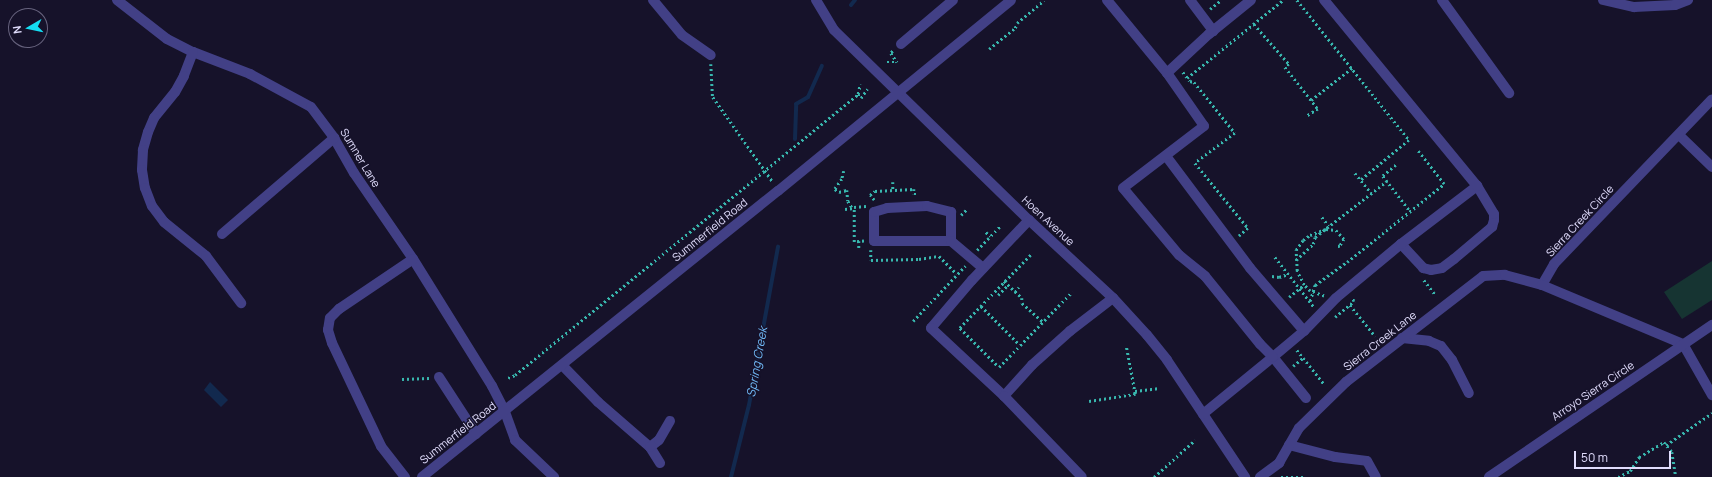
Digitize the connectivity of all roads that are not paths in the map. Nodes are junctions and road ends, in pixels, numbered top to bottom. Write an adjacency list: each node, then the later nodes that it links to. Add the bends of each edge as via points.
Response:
1 (117, 0): 15 (street, Sumner Lane, via 167,39)
2 (652, 0): 16 (street, via 682,34)
3 (816, 0): 18 (street, Hoen Avenue, via 834,30)
4 (953, 0): 14 (street)
5 (1011, 0): 18 (street, Summerfield Road)
6 (1190, 0): 13 (street)
7 (1251, 0): 13 (street)
8 (1324, 0): 25 (street)
9 (1442, 0): 19 (street)
10 (1603, 0): 11 (street, via 1634,7 1675,5)
11 (1688, 0)
12 (1112, 2): 17 (street)
13 (1213, 31): 17 (street)
14 (901, 44)
15 (193, 52): 22 (street, Sumner Lane, via 250,74 305,103 311,107); 34 (street, via 184,76 154,118 148,132 143,150 145,188 152,206 164,222 206,256)
16 (711, 55)
17 (1167, 73): 23 (street, via 1204,126)
18 (898, 93): 26 (street, Hoen Avenue); 40 (street, Summerfield Road)
19 (1509, 93)
20 (1712, 99): 21 (street, Sierra Creek Circle)
21 (1678, 135): 24 (street); 32 (street, Sierra Creek Circle, via 1554,264)
22 (334, 138): 27 (street); 30 (street, Sumner Lane, via 369,196)
23 (1166, 156): 36 (street, via 1250,268); 39 (street, via 1123,188 1179,255 1205,276)
24 (1712, 167)
25 (1477, 186): 29 (street); 29 (street, via 1494,214 1494,220 1492,226 1454,259 1442,268 1423,268)
26 (1029, 220): 31 (street); 33 (street, Hoen Avenue)
27 (222, 234)
28 (951, 241): 28 (street, via 951,212 927,206 887,208 874,212 874,241); 31 (street)
29 (1401, 244): 36 (street, via 1336,298)
30 (413, 259): 46 (street, Sumner Lane, via 492,386); 53 (street, via 338,309 330,318 328,330 381,446)
31 (983, 268): 44 (street, via 931,328)
32 (1542, 285): 37 (street, Sierra Creek Lane, via 1505,275 1483,276); 38 (street)
33 (1113, 298): 44 (street, via 1032,365); 47 (street, Hoen Avenue, via 1167,360)
34 (241, 303)
35 (1712, 326): 38 (street, Arroyo Sierra Circle)
36 (1304, 330): 39 (street)
37 (1402, 338): 42 (street, via 1429,341 1441,346 1452,360); 50 (street, Sierra Creek Lane, via 1346,382 1299,428)
38 (1683, 344): 43 (street); 60 (street, Arroyo Sierra Circle)
39 (1273, 357): 45 (street); 47 (street)
40 (562, 365): 46 (street, Summerfield Road); 51 (street, via 598,402)
41 (439, 377): 49 (street)
42 (1469, 393)
43 (1712, 395)
44 (1004, 396): 56 (street)
45 (1306, 398)
46 (505, 412): 49 (street, Summerfield Road); 55 (street, Sumner Lane, via 515,440)
47 (1203, 414): 57 (street, Hoen Avenue)
48 (670, 421): 51 (street, via 659,440)
49 (476, 434): 54 (street, Summerfield Road)
50 (1289, 445): 58 (street, Sierra Creek Lane, via 1278,463); 59 (street, via 1335,457 1367,461)
51 (650, 447): 52 (street)
52 (660, 463)
53 (405, 477)
54 (422, 477)
55 (554, 477)
56 (1082, 477)
57 (1245, 477)
58 (1260, 477)
59 (1376, 477)
60 (1489, 477)

